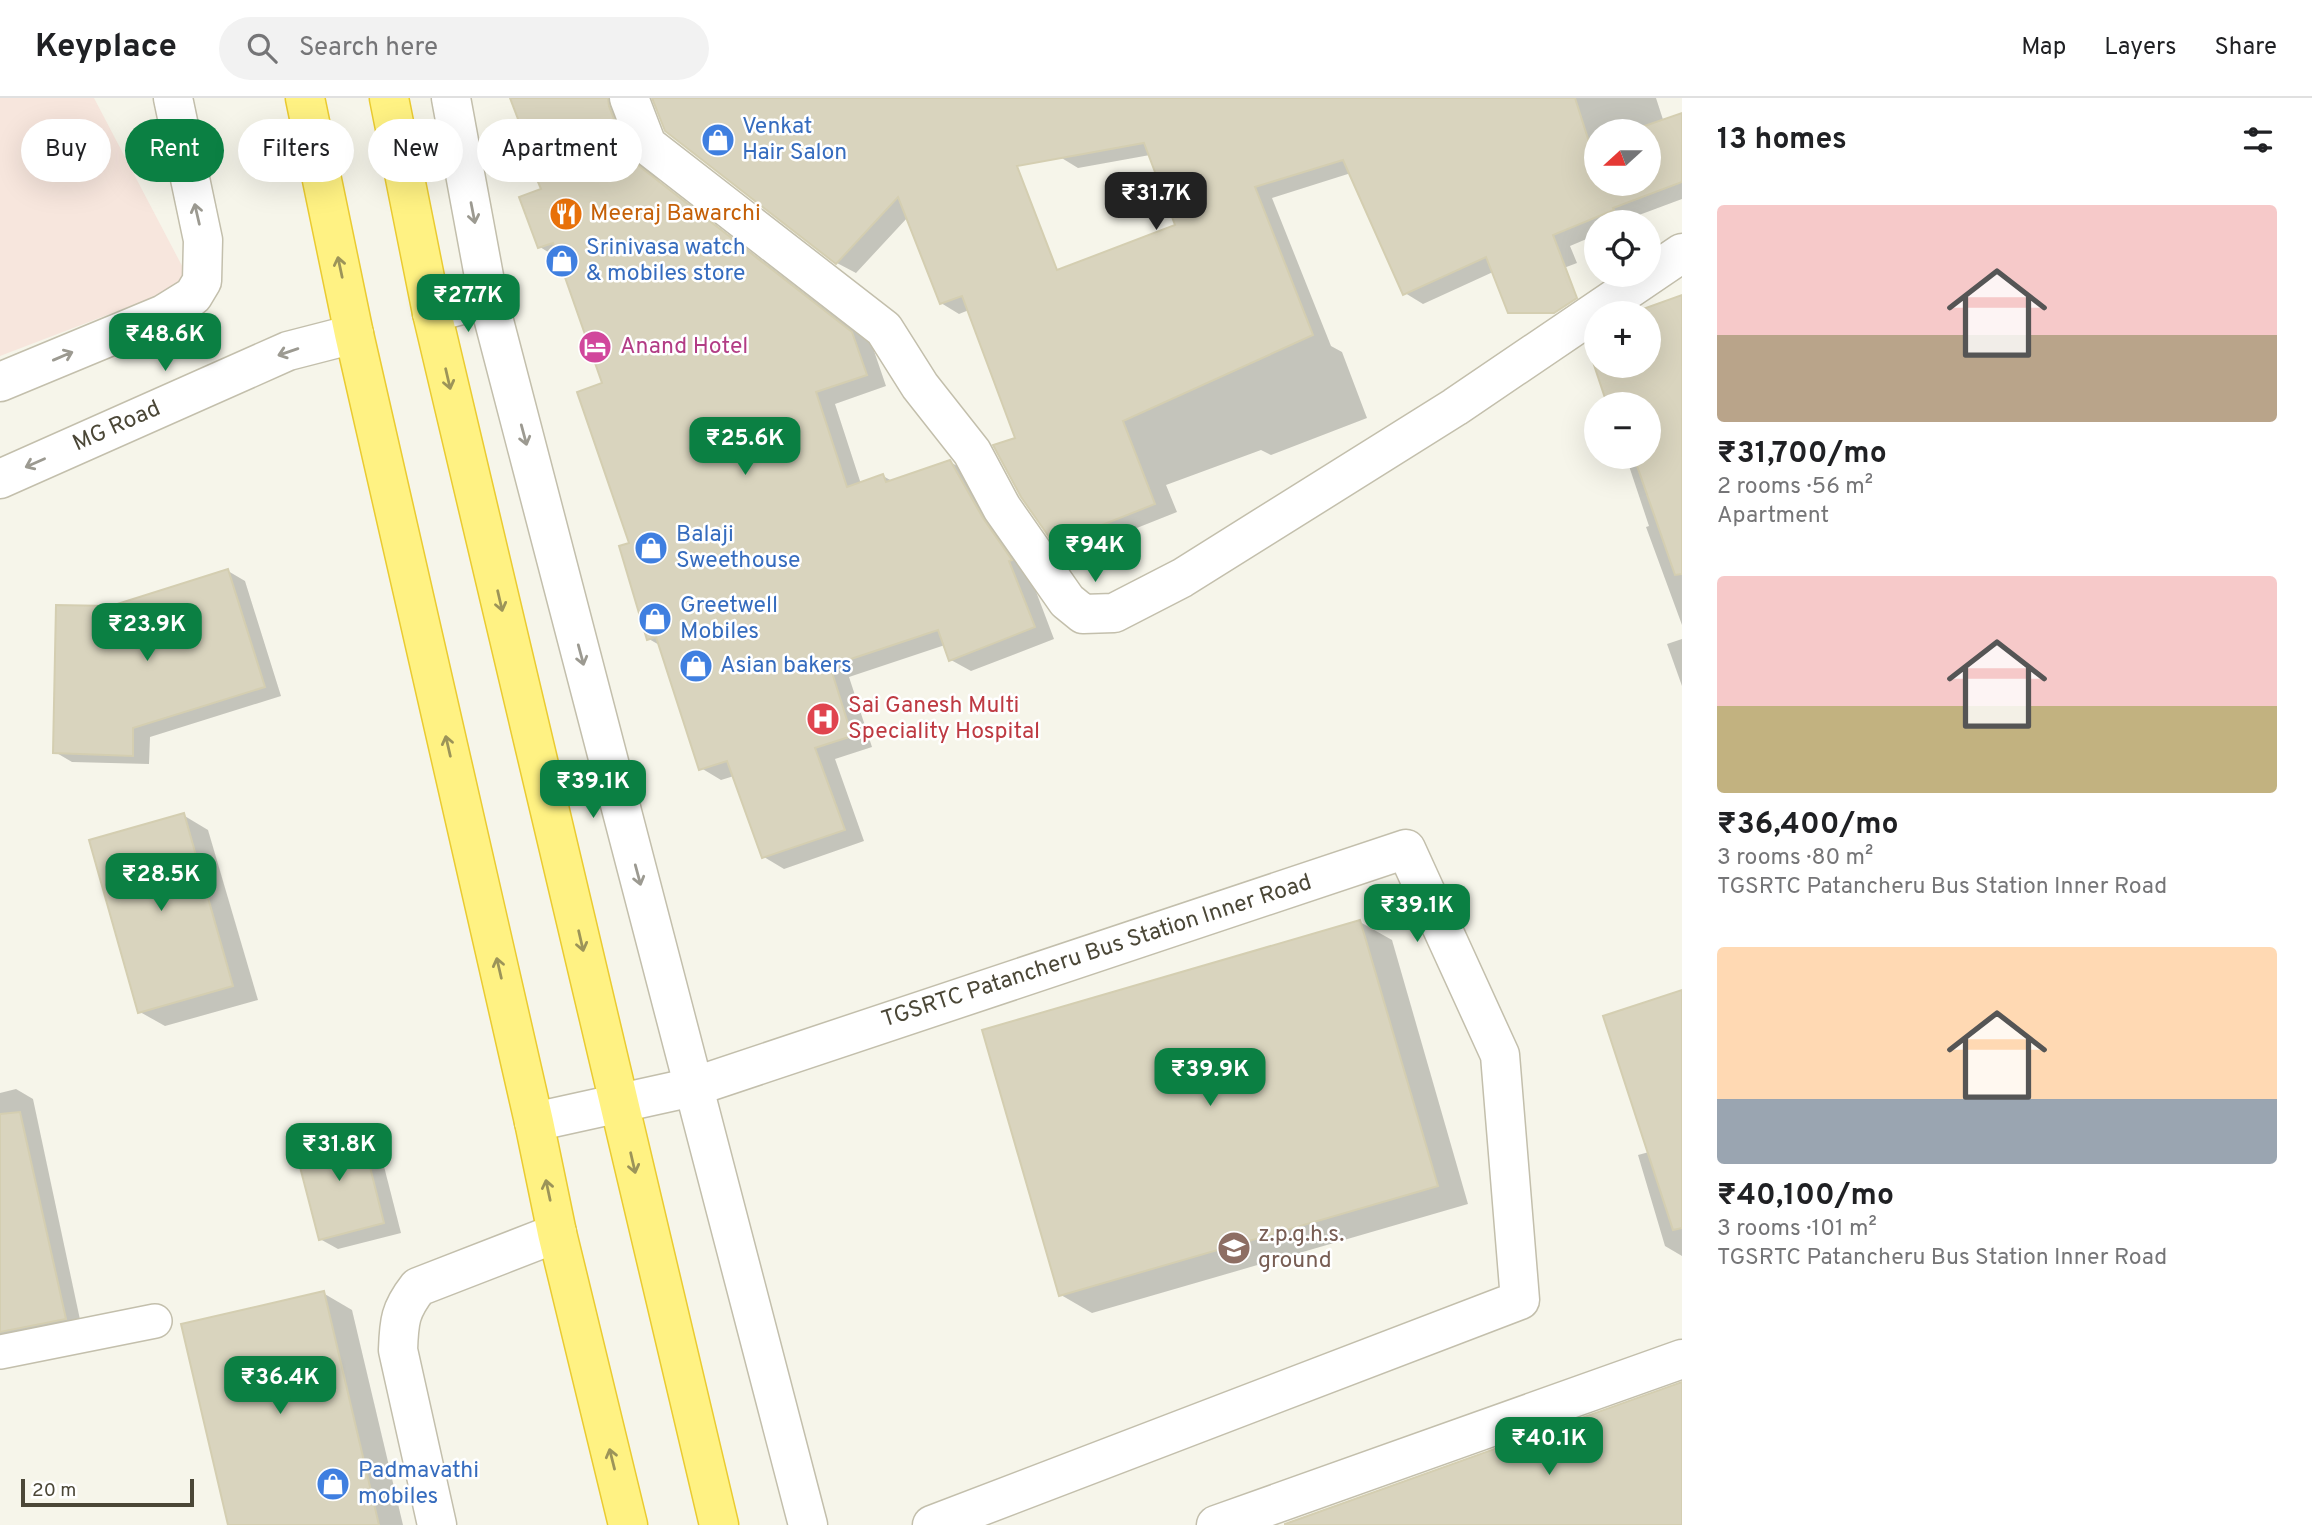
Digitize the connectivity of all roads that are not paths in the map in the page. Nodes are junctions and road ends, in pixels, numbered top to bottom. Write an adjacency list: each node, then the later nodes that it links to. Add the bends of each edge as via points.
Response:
1 (173, 98): 10 (street, one-way to 1, via 164,314 193,296 202,281 203,240)
2 (305, 98): 9 (highway, one-way to 2)
3 (389, 98): 8 (highway)
4 (451, 98): 7 (street, one-way to 7)
5 (629, 98): 6 (street, via 647,145 884,329 920,386 972,452 1002,508 1067,601 1083,614 1114,614 1182,578 1455,407)
6 (1682, 253)
7 (488, 298): 8 (street); 12 (street, one-way to 12)
8 (432, 313): 13 (highway, one-way to 13)
9 (354, 334): 11 (street, MG Road, one-way to 11, via 288,351); 14 (highway, one-way to 9)
10 (0, 382)
11 (0, 479)
12 (693, 1087): 13 (street, TGSRTC Patancheru Bus Station Inner Road); 22 (street); 23 (street, TGSRTC Patancheru Bus Station Inner Road, via 1406,849 1500,1055 1520,1300)
13 (619, 1102): 14 (street, TGSRTC Patancheru Bus Station Inner Road); 21 (highway, one-way to 21)
14 (534, 1122): 15 (highway, one-way to 14)
15 (557, 1233): 19 (street, via 418,1287 405,1303 398,1350); 20 (highway, one-way to 15)
16 (155, 1321): 17 (lane)
17 (0, 1352)
18 (1682, 1359): 24 (street)
19 (437, 1525)
20 (628, 1525)
21 (719, 1525)
22 (808, 1525)
23 (932, 1525)
24 (1216, 1525)

